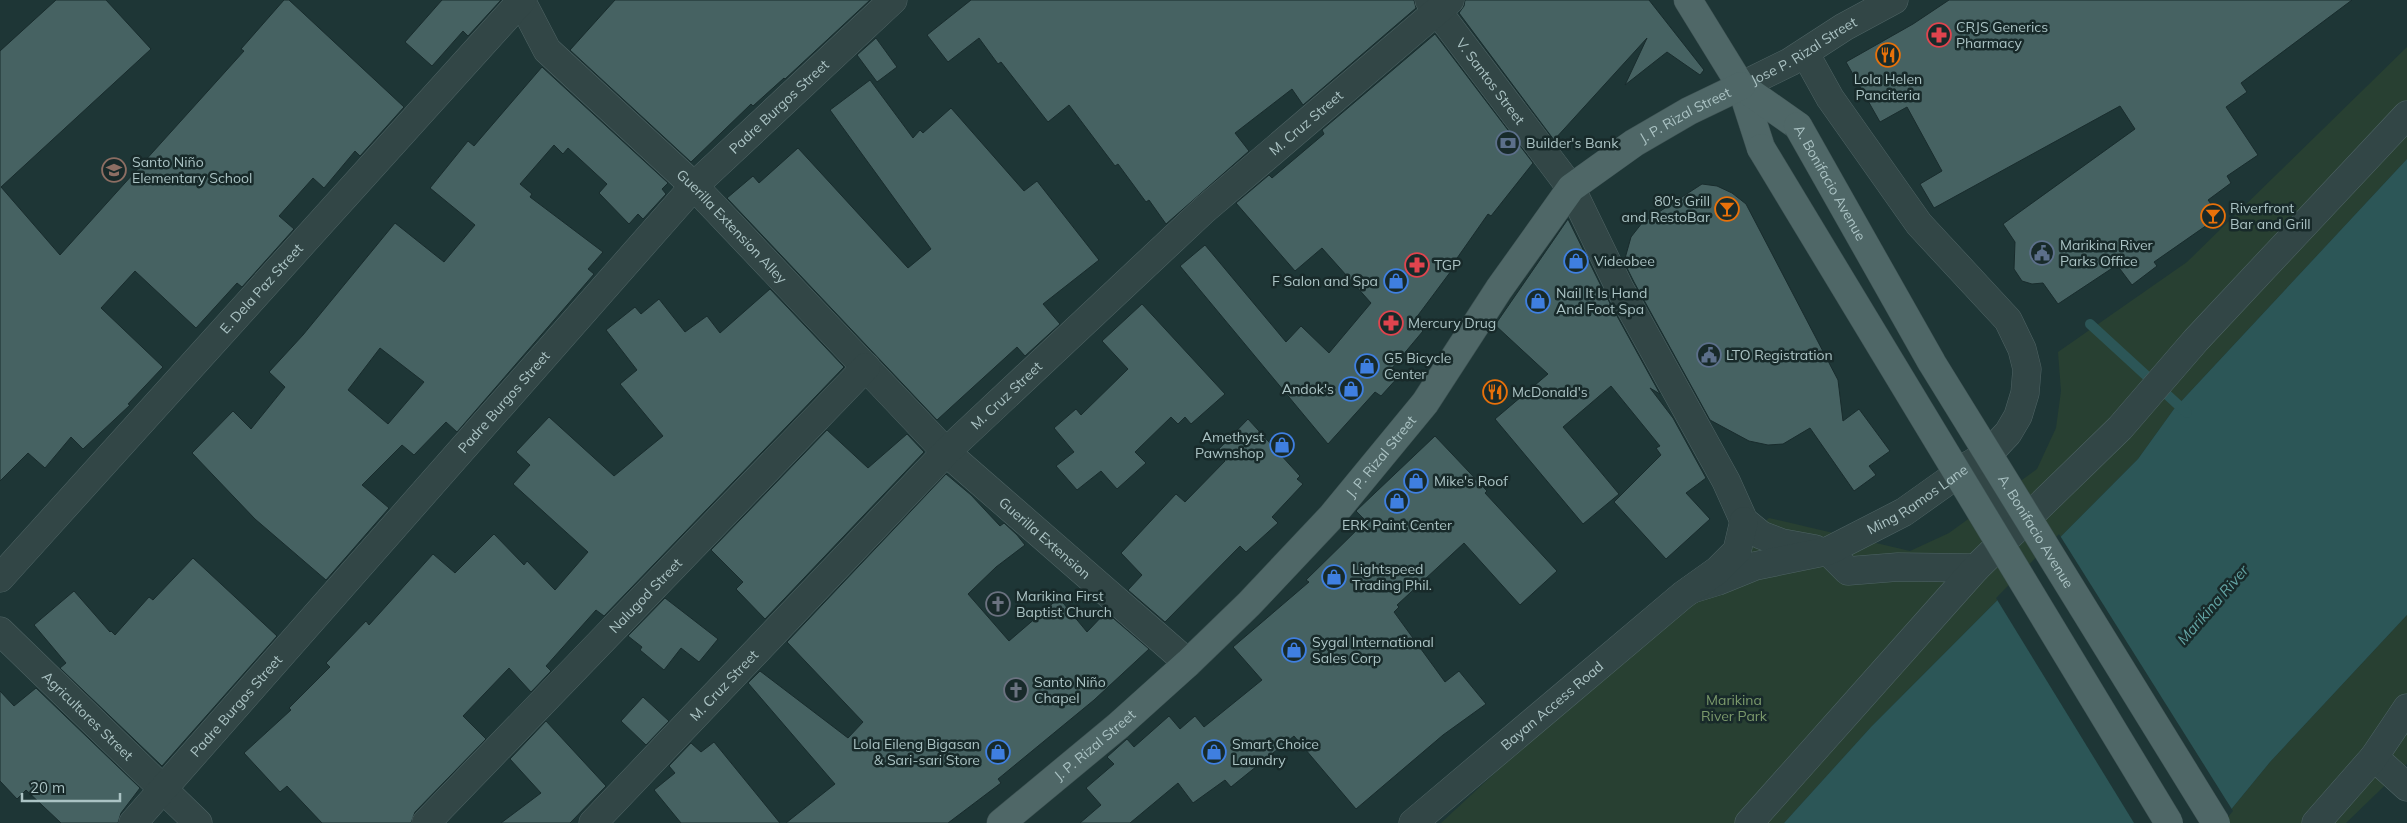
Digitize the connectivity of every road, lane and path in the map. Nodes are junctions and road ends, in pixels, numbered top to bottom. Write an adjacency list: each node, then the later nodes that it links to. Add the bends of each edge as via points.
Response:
1 (521, 0): 9 (street, Guerilla Extension Alley, via 547,50); 18 (street, E. Dela Paz Street)
2 (894, 0): 9 (street, Padre Burgos Street)
3 (1688, 0): 7 (main road)
4 (1894, 0): 6 (street, Jose P. Rizal Street, via 1844,26)
5 (1439, 3): 10 (street, V. Santos Street); 12 (street, M. Cruz Street, via 1204,210)
6 (1805, 53): 7 (street, Jose P. Rizal Street); 13 (street, Ming Ramos Lane, via 1830,98 1919,224 2008,320 2022,349 2026,393 2018,416 1994,448)
7 (1741, 86): 10 (main road, J. P. Rizal Street, via 1634,143); 33 (main road, bridge, via 1761,148); 34 (main road, A. Bonifacio Avenue, bridge, via 1798,126 1932,363)
8 (2407, 115): 15 (street, via 2120,428)
9 (694, 186): 11 (street, Guerilla Extension Alley); 24 (street, Padre Burgos Street)
10 (1572, 188): 14 (street, via 1620,289 1726,481); 21 (main road, J. P. Rizal Street, via 1499,289 1425,404 1332,516)
11 (866, 367): 12 (street, Guerilla Extension Alley); 28 (street, Nalugod Street)
12 (946, 452): 21 (street, Guerilla Extension); 29 (street, M. Cruz Street)
13 (1969, 465): 15 (street); 16 (street, Ming Ramos Lane, via 1904,512)
14 (1744, 521): 16 (street, via 1761,535 1782,543); 19 (street, Bayan Access Road, via 1737,551 1718,570)
15 (2013, 532): 17 (street)
16 (1828, 552): 17 (street, via 1848,571 1898,567); 19 (street, Bayan Access Road, via 1755,566)
17 (1976, 568): 32 (street)
18 (0, 578)
19 (1692, 588): 31 (street, Bayan Access Road)
20 (0, 631): 24 (street, Agricultores Street)
21 (1188, 663): 30 (main road, J. P. Rizal Street, via 1118,726)
22 (2407, 708): 23 (street)
23 (2374, 757): 25 (street); 35 (street)
24 (162, 787): 26 (street, Padre Burgos Street); 27 (street, Agricultores Street)
25 (2407, 787)
26 (133, 823)
27 (198, 823)
28 (426, 823)
29 (593, 823)
30 (1000, 823)
31 (1412, 823)
32 (1749, 823)
33 (2169, 823)
34 (2216, 823)
35 (2316, 823)

